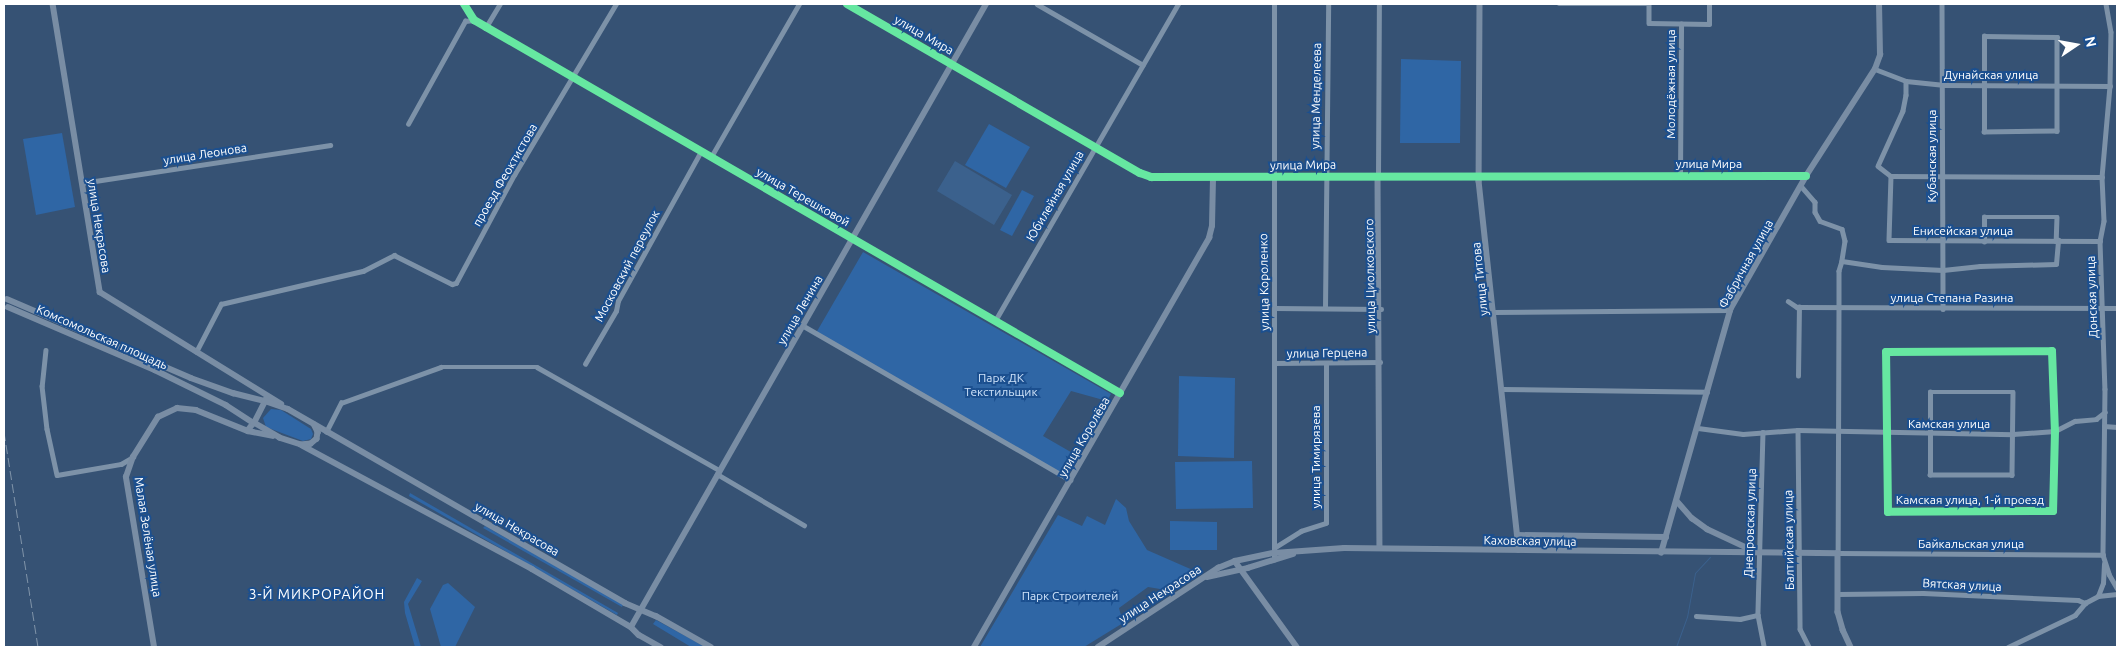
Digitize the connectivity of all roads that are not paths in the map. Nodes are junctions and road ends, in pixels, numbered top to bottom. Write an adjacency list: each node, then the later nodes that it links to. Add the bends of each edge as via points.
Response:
1 (53, 4): 47 (street, улица Некрасова)
2 (464, 4): 20 (street)
3 (500, 4): 22 (street)
4 (616, 4): 26 (street, проезд Феоктистова)
5 (799, 4): 36 (street)
6 (847, 4): 23 (street, улица Мира)
7 (986, 4): 23 (street, улица Ленина)
8 (1037, 4): 24 (street)
9 (1178, 4): 24 (street, Юбилейная улица)
10 (1274, 4): 45 (street, улица Короленко)
11 (1328, 4): 38 (street, улица Менделеева)
12 (1379, 4): 39 (street, улица Циолковского)
13 (1480, 4): 40 (street, улица Титова)
14 (1559, 4): 15 (street)
15 (1649, 4): 21 (street, via 1649,23)
16 (1709, 4): 21 (street, via 1709,24)
17 (1879, 4): 25 (street, Фабричная улица, via 1880,55)
18 (1942, 4): 28 (street, Кубанская улица)
19 (2106, 4): 31 (street, Донская улица, via 2111,32)
20 (474, 20): 22 (street, улица Терешковой); 32 (street, via 465,20)
21 (1681, 24): 37 (street, Молодёжная улица)
22 (486, 27): 26 (street, улица Терешковой)
23 (952, 64): 34 (street, улица Мира); 50 (street, улица Ленина)
24 (1143, 65): 34 (street, Юбилейная улица)
25 (1875, 69): 27 (street, Дунайская улица); 41 (street, Фабричная улица)
26 (573, 78): 35 (street, улица Терешковой); 72 (street, проезд Феоктистова, via 514,174 456,283 452,284 394,255 363,271 221,304)
27 (1906, 81): 28 (street, Дунайская улица); 42 (street, via 1903,112 1878,166)
28 (1942, 85): 30 (street, Дунайская улица); 43 (street, Кубанская улица)
29 (2057, 85): 30 (street, Дунайская улица); 30 (street, via 2057,131 1984,132); 30 (street, via 2057,37 1984,36); 31 (street, Дунайская улица)
30 (1984, 86)
31 (2110, 86): 46 (street, Донская улица)
32 (408, 124)
33 (330, 145): 47 (street, улица Леонова)
34 (1095, 146): 44 (street, улица Мира, via 1151,177); 69 (street, Юбилейная улица)
35 (702, 151): 36 (street, улица Терешковой); 75 (street, Московский переулок)
36 (711, 157): 50 (street, улица Терешковой)
37 (1680, 175): 40 (street, улица Мира); 41 (street, улица Мира)
38 (1324, 176): 39 (street, улица Мира); 45 (street, улица Мира); 62 (street, улица Менделеева)
39 (1378, 176): 40 (street, улица Мира); 66 (street, улица Циолковского)
40 (1480, 176): 68 (street, улица Титова)
41 (1806, 176): 48 (street, Фабричная улица)
42 (1891, 176): 43 (street); 49 (street, Енисейская улица, via 1889,240)
43 (1944, 176): 46 (street); 49 (street, Кубанская улица)
44 (1213, 177): 45 (street, улица Мира); 81 (street, улица Королёва, via 1210,238)
45 (1273, 177): 61 (street, улица Короленко)
46 (2102, 177): 52 (street, Донская улица, via 2104,220)
47 (82, 183): 72 (street, улица Некрасова, via 100,292)
48 (1801, 186): 54 (street, via 1815,202 1815,212 1820,221 1842,229 1845,241); 67 (street, Фабричная улица)
49 (1941, 238): 53 (street, Енисейская улица); 55 (street, Кубанская улица)
50 (852, 239): 69 (street, улица Терешковой); 70 (street, улица Ленина)
51 (2057, 241): 52 (street, Енисейская улица); 53 (street, Енисейская улица); 53 (street, via 2056,217 1984,217); 55 (street, via 2056,264)
52 (2100, 241): 64 (street, Донская улица)
53 (1984, 242)
54 (1842, 261): 55 (street); 60 (street)
55 (1943, 270): 63 (street, Кубанская улица)
56 (7, 299): 82 (street, улица Некрасова, via 191,378)
57 (1788, 300): 59 (street)
58 (8, 306): 85 (street, Комсомольская площадь, via 187,386)
59 (1799, 307): 60 (street, улица Степана Разина); 77 (street)
60 (1839, 307): 63 (street, улица Степана Разина); 95 (street)
61 (1275, 308): 62 (street); 74 (street, улица Короленко)
62 (1325, 308): 66 (street)
63 (1943, 308): 64 (street, улица Степана Разина)
64 (2101, 308): 65 (street, улица Степана Разина); 84 (street, Донская улица)
65 (2117, 308)
66 (1381, 309): 73 (street, улица Циолковского)
67 (1730, 310): 68 (street); 80 (street, Фабричная улица)
68 (1494, 312): 78 (street, улица Титова)
69 (995, 321): 81 (street, улица Терешковой)
70 (802, 325): 102 (street, улица Ленина); 103 (street)
71 (46, 350): 101 (street, via 42,386 57,476 121,464)
72 (196, 352): 79 (street, улица Некрасова)
73 (1380, 362): 76 (street, улица Герцена); 108 (street, улица Циолковского)
74 (1274, 363): 76 (street, улица Герцена); 113 (street, улица Короленко)
75 (585, 364)
76 (1326, 364): 113 (street, улица Тимирязева, via 1326,522 1302,532)
77 (1798, 376)
78 (1502, 390): 80 (street); 106 (street, улица Титова)
79 (264, 392): 82 (street); 83 (street, улица Некрасова)
80 (1707, 392): 89 (street, Фабричная улица)
81 (1120, 393): 103 (street, улица Королёва)
82 (265, 401): 83 (street, улица Некрасова); 85 (street)
83 (288, 410): 86 (street, улица Некрасова)
84 (2105, 412): 87 (street, Донская улица); 92 (street, Камская улица, via 2096,419 2075,421)
85 (254, 423): 91 (street); 99 (street)
86 (314, 424): 93 (street, улица Некрасова); 100 (street, via 317,439 311,444)
87 (2104, 426): 88 (street); 115 (street, Донская улица)
88 (2117, 427)
89 (1698, 428): 94 (street, Камская улица, via 1743,434); 104 (street, Фабричная улица)
90 (1798, 430): 94 (street, Камская улица); 95 (street, Камская улица); 114 (street, Балтийская улица)
91 (248, 431): 99 (street, Малая Зелёная улица); 101 (street, Малая Зелёная улица, via 196,410 177,408 158,417)
92 (2055, 431): 96 (street, Камская улица, 1-й проезд, via 2053,511 1888,512); 96 (street, Камская улица, 1-й проезд, via 2052,351 1886,352); 98 (street, Камская улица)
93 (326, 432): 102 (street, via 341,404 441,367 536,367); 124 (street, улица Некрасова)
94 (1763, 432): 111 (street, Днепровская улица)
95 (1838, 432): 96 (street, Камская улица); 112 (street)
96 (1887, 433): 97 (street, Камская улица)
97 (1930, 434): 98 (street, Камская улица); 98 (street, via 1930,475 2012,475); 98 (street, via 1930,392 2013,392)
98 (2013, 434)
99 (280, 438): 100 (street)
100 (301, 445): 127 (street, via 532,569)
101 (133, 457): 128 (street, Малая Зелёная улица, via 126,477)
102 (718, 472): 105 (street); 124 (street, улица Ленина)
103 (1071, 480): 131 (street, улица Королёва)
104 (1677, 501): 107 (street, Фабричная улица); 111 (street, via 1707,529)
105 (804, 525)
106 (1517, 535): 107 (street); 109 (street, улица Титова)
107 (1666, 537): 110 (street, Фабричная улица)
108 (1380, 548): 109 (street, Каховская улица); 113 (street, Каховская улица)
109 (1519, 550): 110 (street, Каховская улица)
110 (1661, 553): 111 (street, Каховская улица)
111 (1758, 553): 114 (street); 125 (street, Днепровская улица)
112 (1838, 553): 114 (street); 115 (street, Байкальская улица); 120 (street)
113 (1274, 554): 116 (street, Каховская улица); 117 (street, Каховская улица)
114 (1798, 554): 135 (street, Балтийская улица, via 1800,629)
115 (2104, 557): 119 (street, Донская улица); 122 (street, via 2103,583)
116 (1235, 561): 117 (street); 118 (street, улица Некрасова)
117 (1240, 570): 118 (street, Каховская улица); 133 (street)
118 (1203, 578): 132 (street, улица Некрасова)
119 (2117, 588)
120 (1838, 594): 123 (street, Вятская улица, via 1923,593 2078,600); 136 (street, via 1840,621)
121 (2117, 594): 122 (street)
122 (2098, 596): 123 (street)
123 (2085, 603): 137 (street, via 2075,615)
124 (640, 610): 127 (street, улица Ленина); 130 (street, улица Некрасова)
125 (1758, 615): 126 (street, via 1740,620); 134 (street, Днепровская улица)
126 (1696, 616)
127 (631, 627): 129 (street)
128 (154, 647)
129 (661, 647)
130 (711, 647)
131 (974, 647)
132 (1098, 647)
133 (1297, 647)
134 (1764, 647)
135 (1808, 647)
136 (1851, 647)
137 (2008, 647)

